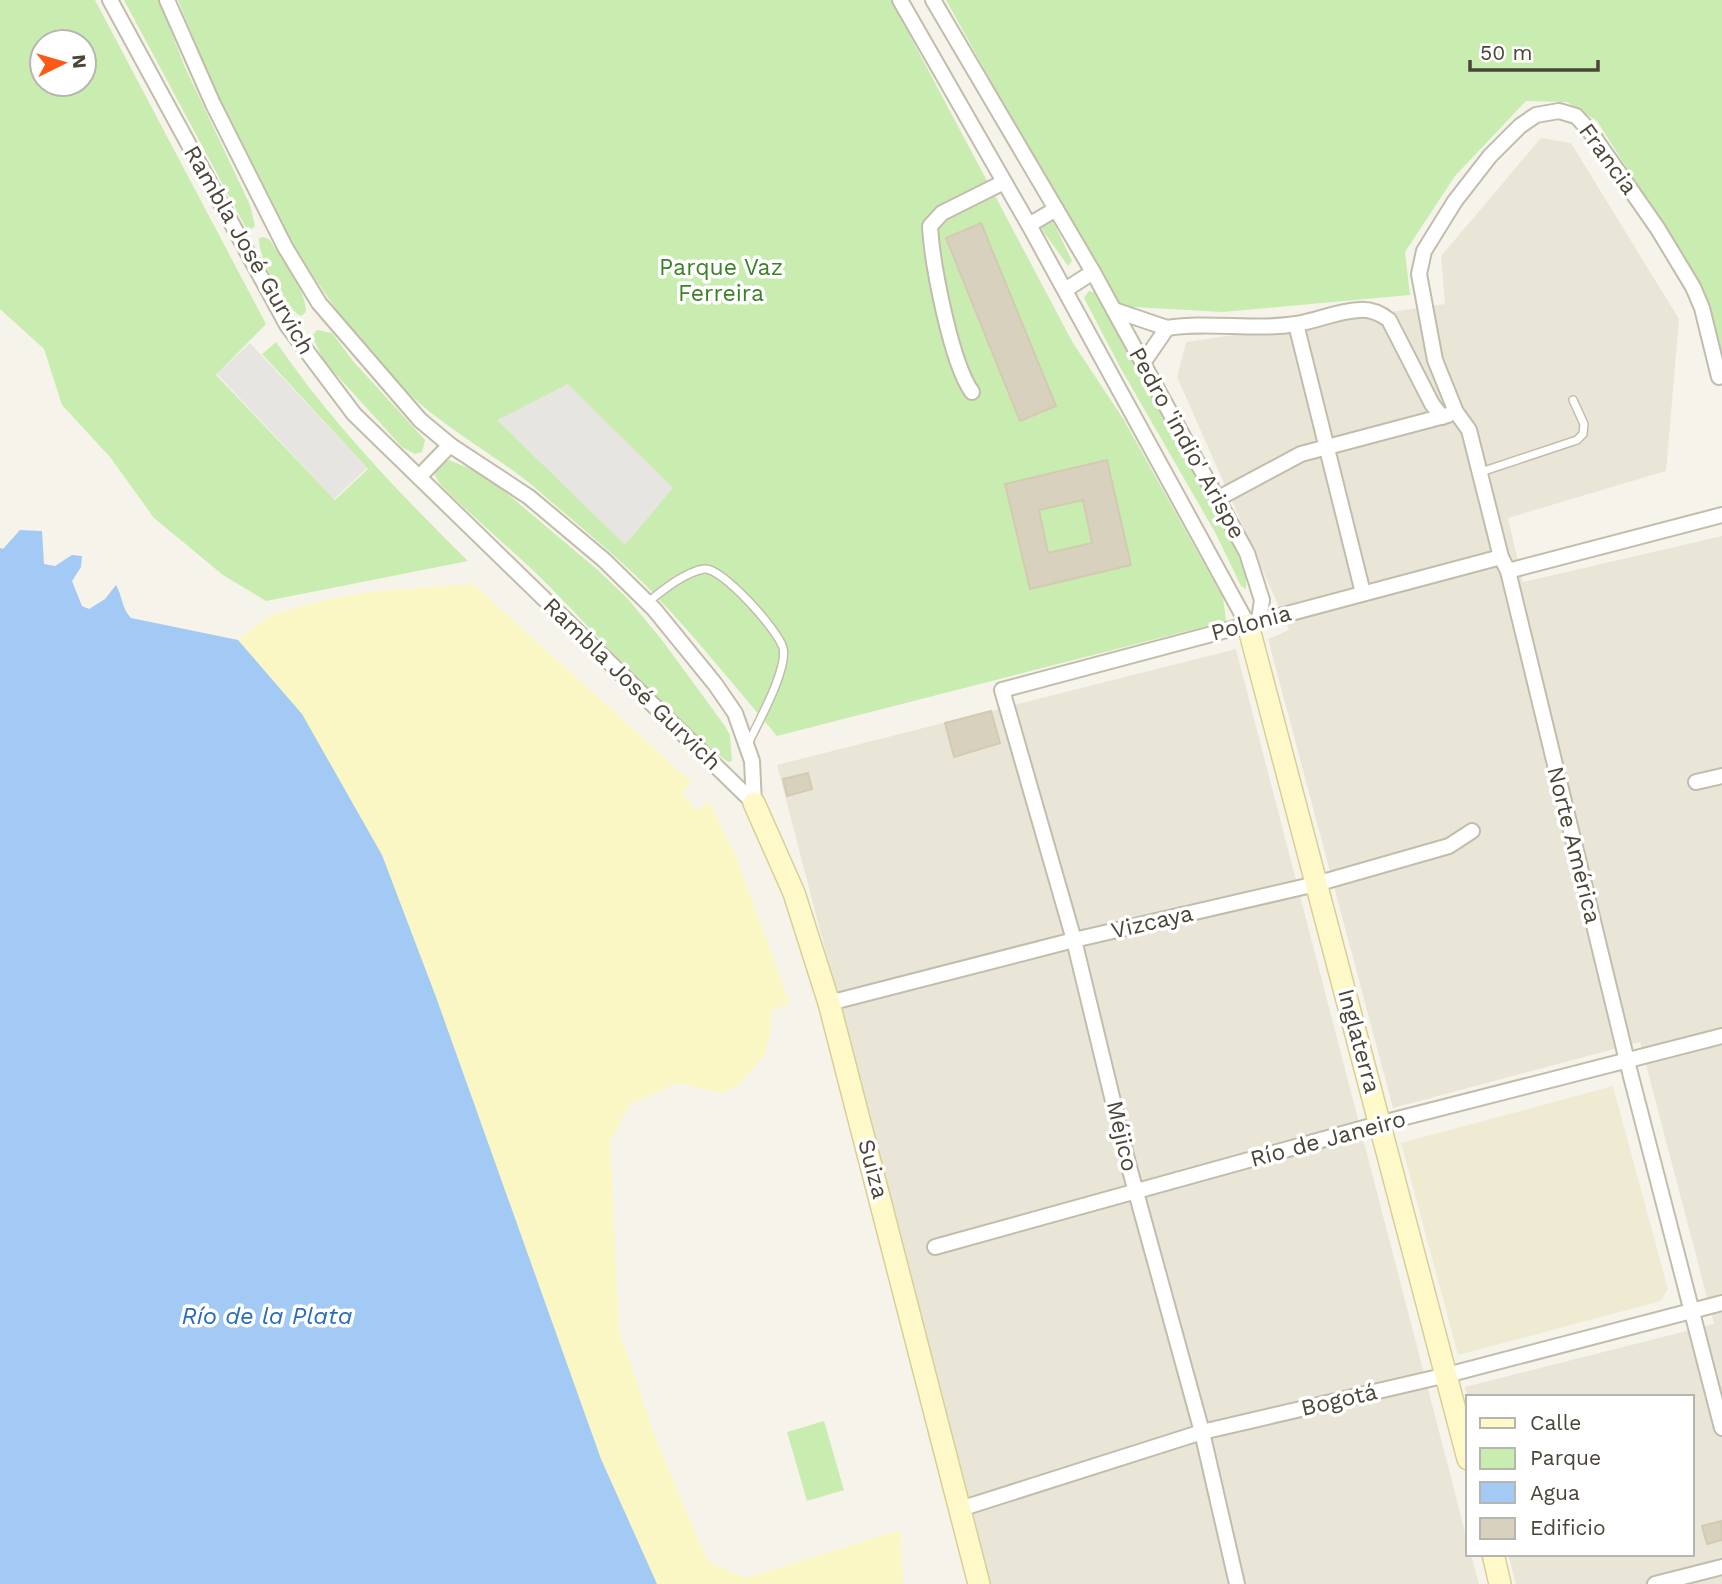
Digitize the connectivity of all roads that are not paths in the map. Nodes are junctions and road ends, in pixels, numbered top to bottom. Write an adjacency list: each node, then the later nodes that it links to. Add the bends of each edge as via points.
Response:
1 (110, 0): 22 (street, Rambla José Gurvich, via 287,324 354,414)
2 (167, 0): 19 (street, Rambla José Gurvich, via 213,104 285,247 319,303 420,420)
3 (900, 0): 5 (street, Pedro 'indio' Arispe)
4 (933, 0): 6 (street, Pedro 'indio' Arispe)
5 (1004, 182): 7 (street, Pedro 'indio' Arispe); 16 (street, via 942,213 930,226 951,334)
6 (1056, 209): 7 (street); 9 (street, Pedro 'indio' Arispe)
7 (1030, 225): 10 (street, Pedro 'indio' Arispe)
8 (1420, 268): 15 (street, Francia, via 1424,251 1455,201 1503,141 1536,115 1548,110 1567,112 1589,131 1693,286); 18 (street, Norte América, via 1420,291)
9 (1093, 272): 10 (street); 11 (street, Pedro 'indio' Arispe)
10 (1065, 290): 29 (street, Pedro 'indio' Arispe)
11 (1114, 310): 13 (street); 14 (street, Pedro 'indio' Arispe)
12 (1296, 324): 13 (street); 18 (street, via 1350,311 1379,313 1388,320 1432,404); 20 (street)
13 (1167, 328): 14 (street)
14 (1143, 363): 23 (street, Pedro 'indio' Arispe)
15 (1719, 377)
16 (972, 392)
17 (1573, 400): 21 (lane, via 1584,424 1577,440)
18 (1449, 414): 20 (street); 21 (street, Norte América, via 1469,430)
19 (450, 445): 22 (street); 28 (street, Rambla José Gurvich, via 529,497)
20 (1325, 446): 23 (street); 27 (street)
21 (1481, 472): 25 (street, Norte América)
22 (419, 477): 35 (street, Rambla José Gurvich)
23 (1217, 499): 29 (street, Pedro 'indio' Arispe, via 1256,574 1262,600)
24 (1722, 515): 26 (street)
25 (1501, 557): 26 (street, Norte América); 27 (street, Polonia)
26 (1508, 570): 41 (street, Norte América)
27 (1363, 593): 29 (street, Polonia)
28 (648, 602): 31 (street, Rambla José Gurvich, via 715,684); 31 (lane, via 673,583 713,570 735,587 783,646 782,665)
29 (1253, 622): 30 (street, Polonia); 37 (street, Inglaterra)
30 (1002, 690): 38 (street, Méjico)
31 (748, 745): 32 (street, Rambla José Gurvich)
32 (751, 761): 35 (street, Suiza)
33 (1722, 776): 34 (street)
34 (1696, 782)
35 (754, 803): 39 (street, Suiza, via 794,893)
36 (1472, 831): 37 (street, Vizcaya, via 1449,846)
37 (1316, 884): 38 (street, Vizcaya); 42 (street, Inglaterra)
38 (1074, 940): 39 (street, Vizcaya); 43 (street, Méjico)
39 (829, 1003): 51 (street, Suiza)
40 (1722, 1036): 41 (street, Río de Janeiro)
41 (1627, 1061): 42 (street, Río de Janeiro); 46 (street, Norte América)
42 (1382, 1124): 43 (street, Río de Janeiro); 47 (street, Inglaterra)
43 (1135, 1191): 44 (street, Río de Janeiro); 49 (street, Méjico)
44 (935, 1247)
45 (1722, 1303): 46 (street, Bogotá)
46 (1692, 1310): 47 (street, Bogotá); 48 (street, Norte América)
47 (1447, 1375): 49 (street, Bogotá); 50 (street, Inglaterra)
48 (1722, 1427)
49 (1202, 1432): 51 (street, Bogotá); 55 (street, Méjico)
50 (1466, 1451)
51 (960, 1508): 54 (street, Suiza)
52 (1493, 1556): 56 (street)
53 (1722, 1567): 57 (street)
54 (979, 1584)
55 (1237, 1584)
56 (1500, 1584)
57 (1655, 1584)

